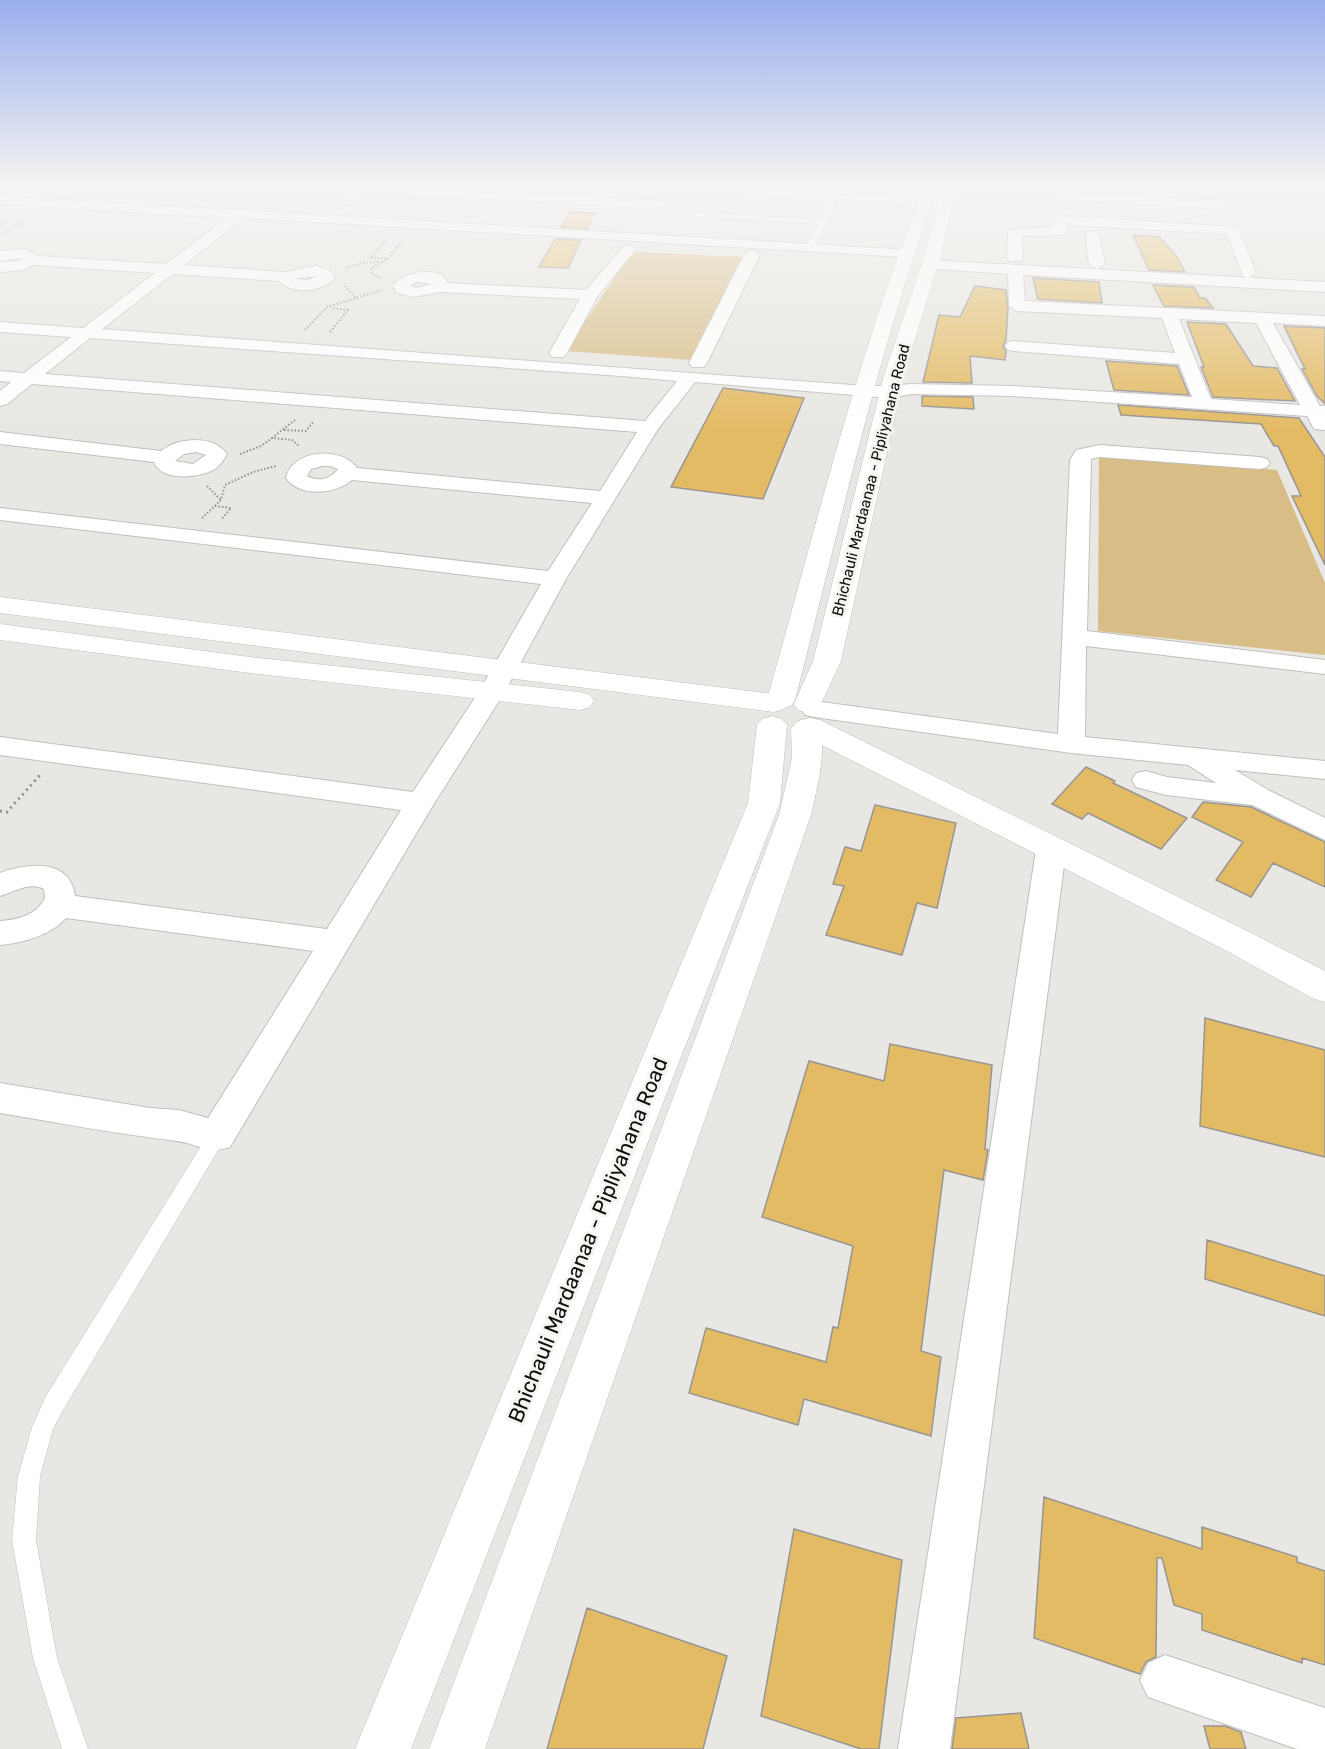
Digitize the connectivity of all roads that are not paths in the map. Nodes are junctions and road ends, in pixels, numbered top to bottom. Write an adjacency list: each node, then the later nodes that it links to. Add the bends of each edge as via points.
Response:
1 (148, 267): 10 (street)
2 (614, 267): 16 (street)
3 (746, 267): 28 (street)
4 (902, 267): 31 (main road, Bhichauli Mardaanaa - Pipliyahana Road)
5 (929, 267): 32 (main road, Bhichauli Mardaanaa - Pipliyahana Road)
6 (1015, 267): 17 (street)
7 (1050, 267): 15 (street)
8 (1141, 267): 11 (street)
9 (1246, 267): 11 (street)
10 (172, 268): 12 (street); 21 (street)
11 (1248, 273): 13 (street)
12 (288, 277)
13 (1325, 277)
14 (438, 287): 16 (street)
15 (1325, 287)
16 (590, 295): 26 (street)
17 (1017, 306): 19 (street); 25 (street)
18 (0, 314): 21 (street)
19 (1169, 314): 20 (street); 27 (street)
20 (1261, 317): 22 (street); 36 (street)
21 (102, 321): 24 (street); 26 (street)
22 (1325, 321)
23 (0, 327): 24 (street)
24 (85, 333): 28 (street); 30 (street)
25 (1014, 346): 27 (street); 33 (street)
26 (558, 353): 28 (street)
27 (1186, 359): 35 (street)
28 (694, 370): 31 (street); 37 (street)
29 (0, 376): 30 (street)
30 (28, 378): 34 (street); 37 (street)
31 (868, 384): 32 (street); 51 (main road, Bhichauli Mardaanaa - Pipliyahana Road)
32 (898, 387): 33 (street); 51 (main road, Bhichauli Mardaanaa - Pipliyahana Road, via 827,661)
33 (1012, 391): 35 (street)
34 (0, 400)
35 (1203, 403): 36 (street)
36 (1320, 411): 38 (street)
37 (650, 426): 43 (street)
38 (1325, 432)
39 (0, 438): 40 (street)
40 (166, 457)
41 (1260, 463): 48 (street, via 1100,451 1083,454)
42 (347, 473): 43 (street)
43 (605, 498): 45 (street)
44 (0, 514): 45 (street)
45 (555, 579): 50 (street)
46 (0, 606): 50 (main road)
47 (0, 632): 50 (main road)
48 (1075, 637): 49 (street); 52 (street)
49 (1325, 667)
50 (498, 681): 51 (main road); 58 (street)
51 (792, 714): 52 (street); 60 (main road); 71 (main road, Bhichauli Mardaanaa - Pipliyahana Road, via 765,803); 72 (main road, Bhichauli Mardaanaa - Pipliyahana Road, via 807,758 795,814)
52 (1071, 744): 54 (street)
53 (0, 746): 58 (street)
54 (1196, 758): 55 (street); 57 (street)
55 (1325, 770)
56 (1146, 780): 57 (street)
57 (1260, 798): 59 (street)
58 (420, 803): 64 (street)
59 (1325, 830)
60 (1051, 850): 65 (main road); 73 (street)
61 (0, 885): 62 (street, via 18,877 43,876 59,887)
62 (57, 905): 63 (street, via 40,923); 64 (street)
63 (0, 933)
64 (336, 942): 67 (street)
65 (1325, 988)
66 (0, 1098): 67 (street, via 179,1126)
67 (217, 1136): 70 (lane, via 54,1404 29,1476 24,1540 45,1658)
68 (1165, 1680): 69 (street)
69 (1325, 1733)
70 (75, 1749)
71 (383, 1749)
72 (457, 1749)
73 (924, 1749)

